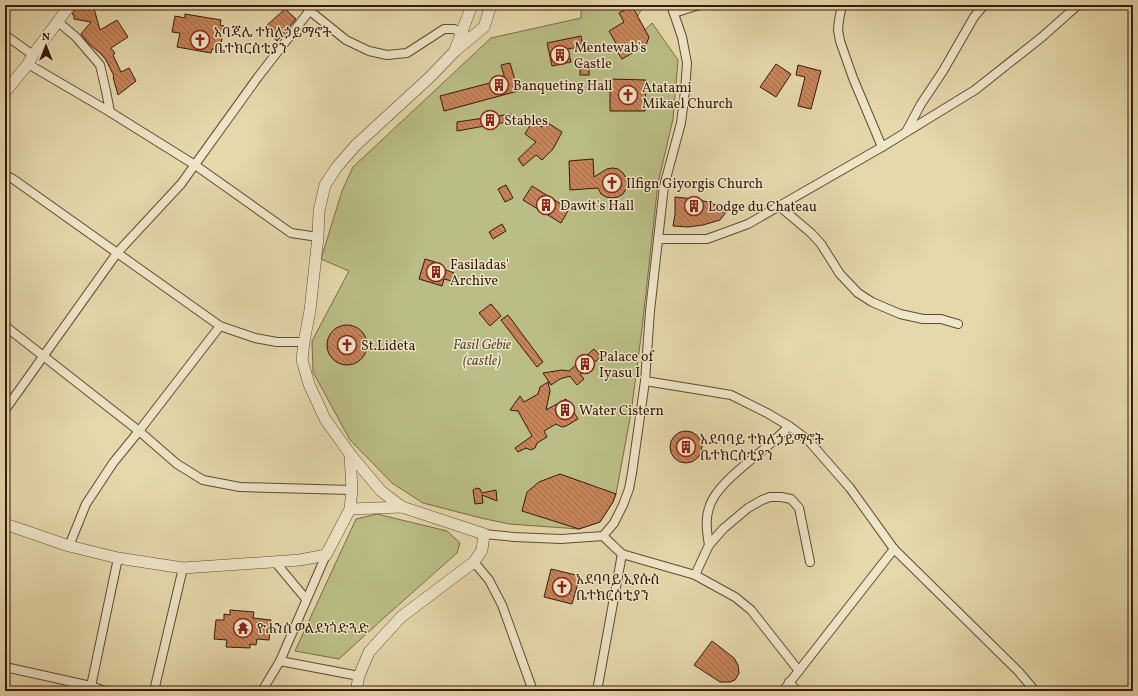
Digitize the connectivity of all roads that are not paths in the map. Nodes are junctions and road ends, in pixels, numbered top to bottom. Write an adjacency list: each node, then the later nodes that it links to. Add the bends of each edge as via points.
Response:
1 (70, 5): 10 (street)
2 (472, 5): 11 (street)
3 (491, 5): 13 (street, via 484,27)
4 (699, 5): 9 (street)
5 (842, 5): 19 (street, via 838,30 840,41)
6 (984, 5): 18 (street, via 974,17)
7 (1078, 5): 18 (street, via 975,90)
8 (309, 7): 11 (street, via 346,40 369,51 386,55 407,53 444,29); 20 (street)
9 (673, 9): 24 (street, via 687,63 681,123 664,186)
10 (57, 21): 15 (street); 17 (street, via 76,37 100,65)
11 (462, 32): 13 (street); 14 (street)
12 (5, 35): 15 (street)
13 (472, 37): 14 (street)
14 (455, 51): 23 (street, via 356,144 336,168 325,185 319,211)
15 (30, 60): 16 (street); 17 (street)
16 (5, 92)
17 (110, 112): 20 (street)
18 (905, 133): 19 (street)
19 (882, 147): 22 (street)
20 (194, 165): 23 (street, via 291,233); 25 (street, via 181,184)
21 (5, 175): 25 (street)
22 (779, 206): 24 (street, via 748,224 708,239); 26 (street, via 821,244 840,274 858,293 900,314 923,319 941,319)
23 (318, 237): 29 (street)
24 (658, 239): 31 (street)
25 (117, 254): 28 (street); 30 (street)
26 (958, 324)
27 (5, 326): 30 (street)
28 (220, 326): 29 (street, via 276,342); 34 (street)
29 (304, 342): 35 (street, via 302,360 309,384 325,419)
30 (44, 356): 32 (street); 34 (street)
31 (645, 381): 33 (street, via 731,395); 41 (street, via 629,489 624,505)
32 (5, 410)
33 (789, 426): 42 (street, via 744,465 715,495 709,507 707,521); 44 (street, via 808,440 850,488)
34 (139, 431): 36 (street, via 177,464 203,480 240,487); 43 (street, via 113,463 86,504)
35 (350, 454): 36 (street); 37 (street, via 381,492)
36 (352, 490): 38 (street)
37 (402, 507): 38 (street); 40 (street)
38 (350, 509): 46 (street)
39 (5, 524): 43 (street)
40 (484, 534): 41 (street, via 561,539); 48 (street, via 482,550)
41 (603, 536): 45 (street)
42 (709, 545): 49 (street, via 748,508 770,497 781,497 791,499 799,508); 52 (street)
43 (69, 546): 47 (street)
44 (894, 549): 56 (street); 68 (street, via 1019,672)
45 (622, 554): 52 (street); 65 (street)
46 (326, 555): 50 (street); 53 (street)
47 (118, 558): 51 (street); 59 (street)
48 (474, 562): 57 (street, via 401,617 369,652); 64 (street, via 490,580 502,605)
49 (810, 562)
50 (276, 563): 51 (street); 53 (street)
51 (183, 568): 61 (street)
52 (695, 575): 56 (street, via 735,597 751,610)
53 (306, 599): 54 (street)
54 (280, 661): 57 (street); 62 (street)
55 (5, 667): 59 (street)
56 (799, 671): 58 (street)
57 (359, 676): 63 (street)
58 (789, 682): 66 (street); 67 (street)
59 (90, 689): 60 (street)
60 (105, 691)
61 (154, 691)
62 (262, 691)
63 (356, 691)
64 (533, 691)
65 (597, 691)
66 (783, 691)
67 (798, 691)
68 (1035, 691)

